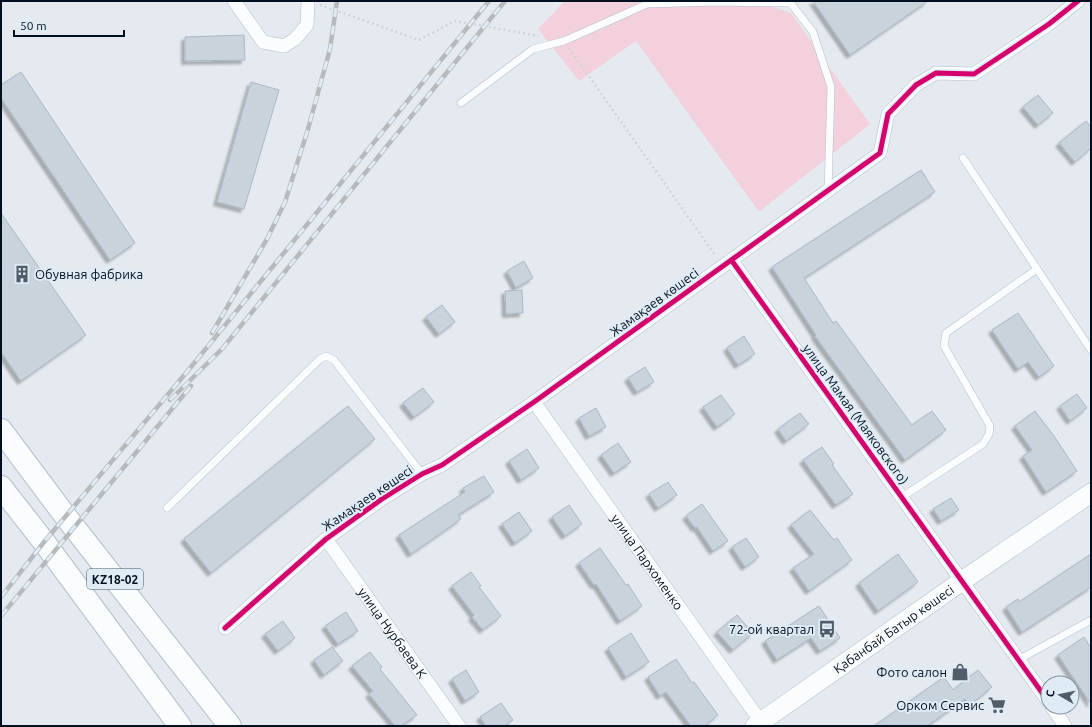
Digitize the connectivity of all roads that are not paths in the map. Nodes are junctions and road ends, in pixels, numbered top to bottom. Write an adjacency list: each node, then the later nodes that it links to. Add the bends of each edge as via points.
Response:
1 (234, 1): 3 (street, via 263,42 284,46 307,25)
2 (1078, 1): 9 (street, Жамақаев көшесі, via 1049,24 974,74 936,73 916,85 888,114 880,153)
3 (312, 2)
4 (648, 2): 5 (lane); 7 (lane, via 564,41 534,49)
5 (715, 2): 6 (lane)
6 (790, 2): 9 (lane, via 813,32 831,87)
7 (461, 103)
8 (963, 158): 11 (lane)
9 (828, 191): 10 (street, Жамақаев көшесі)
10 (728, 263): 13 (street, Жамақаев көшесі); 18 (street, улица Мамая (Маяковского))
11 (1037, 269): 12 (lane); 18 (lane, via 946,333 944,346 990,426 989,434 983,444)
12 (1091, 350)
13 (534, 402): 15 (street, Жамақаев көшесі, via 442,465); 27 (street, улица Пархоменко)
14 (1, 430): 29 (highway, KZ18-02)
15 (422, 474): 19 (lane, via 334,360 326,356); 20 (street, Жамақаев көшесі)
16 (1, 487): 28 (highway, KZ18-02)
17 (1091, 493): 21 (main road, Қабанбай Батыр көшесі)
18 (902, 497): 21 (street, улица Мамая (Маяковского))
19 (167, 508)
20 (326, 539): 23 (street, Жамақаев көшесі); 30 (street, улица Нурбаева К)
21 (962, 581): 24 (street, улица Мамая (Маяковского)); 27 (main road, Қабанбай Батыр көшесі)
22 (1091, 620): 24 (lane)
23 (224, 628)
24 (1018, 660): 25 (street, улица Мамая (Маяковского))
25 (1040, 691)
26 (1057, 715): 31 (street)
27 (758, 724)
28 (180, 726)
29 (230, 726)
30 (459, 726)
31 (1065, 726)

